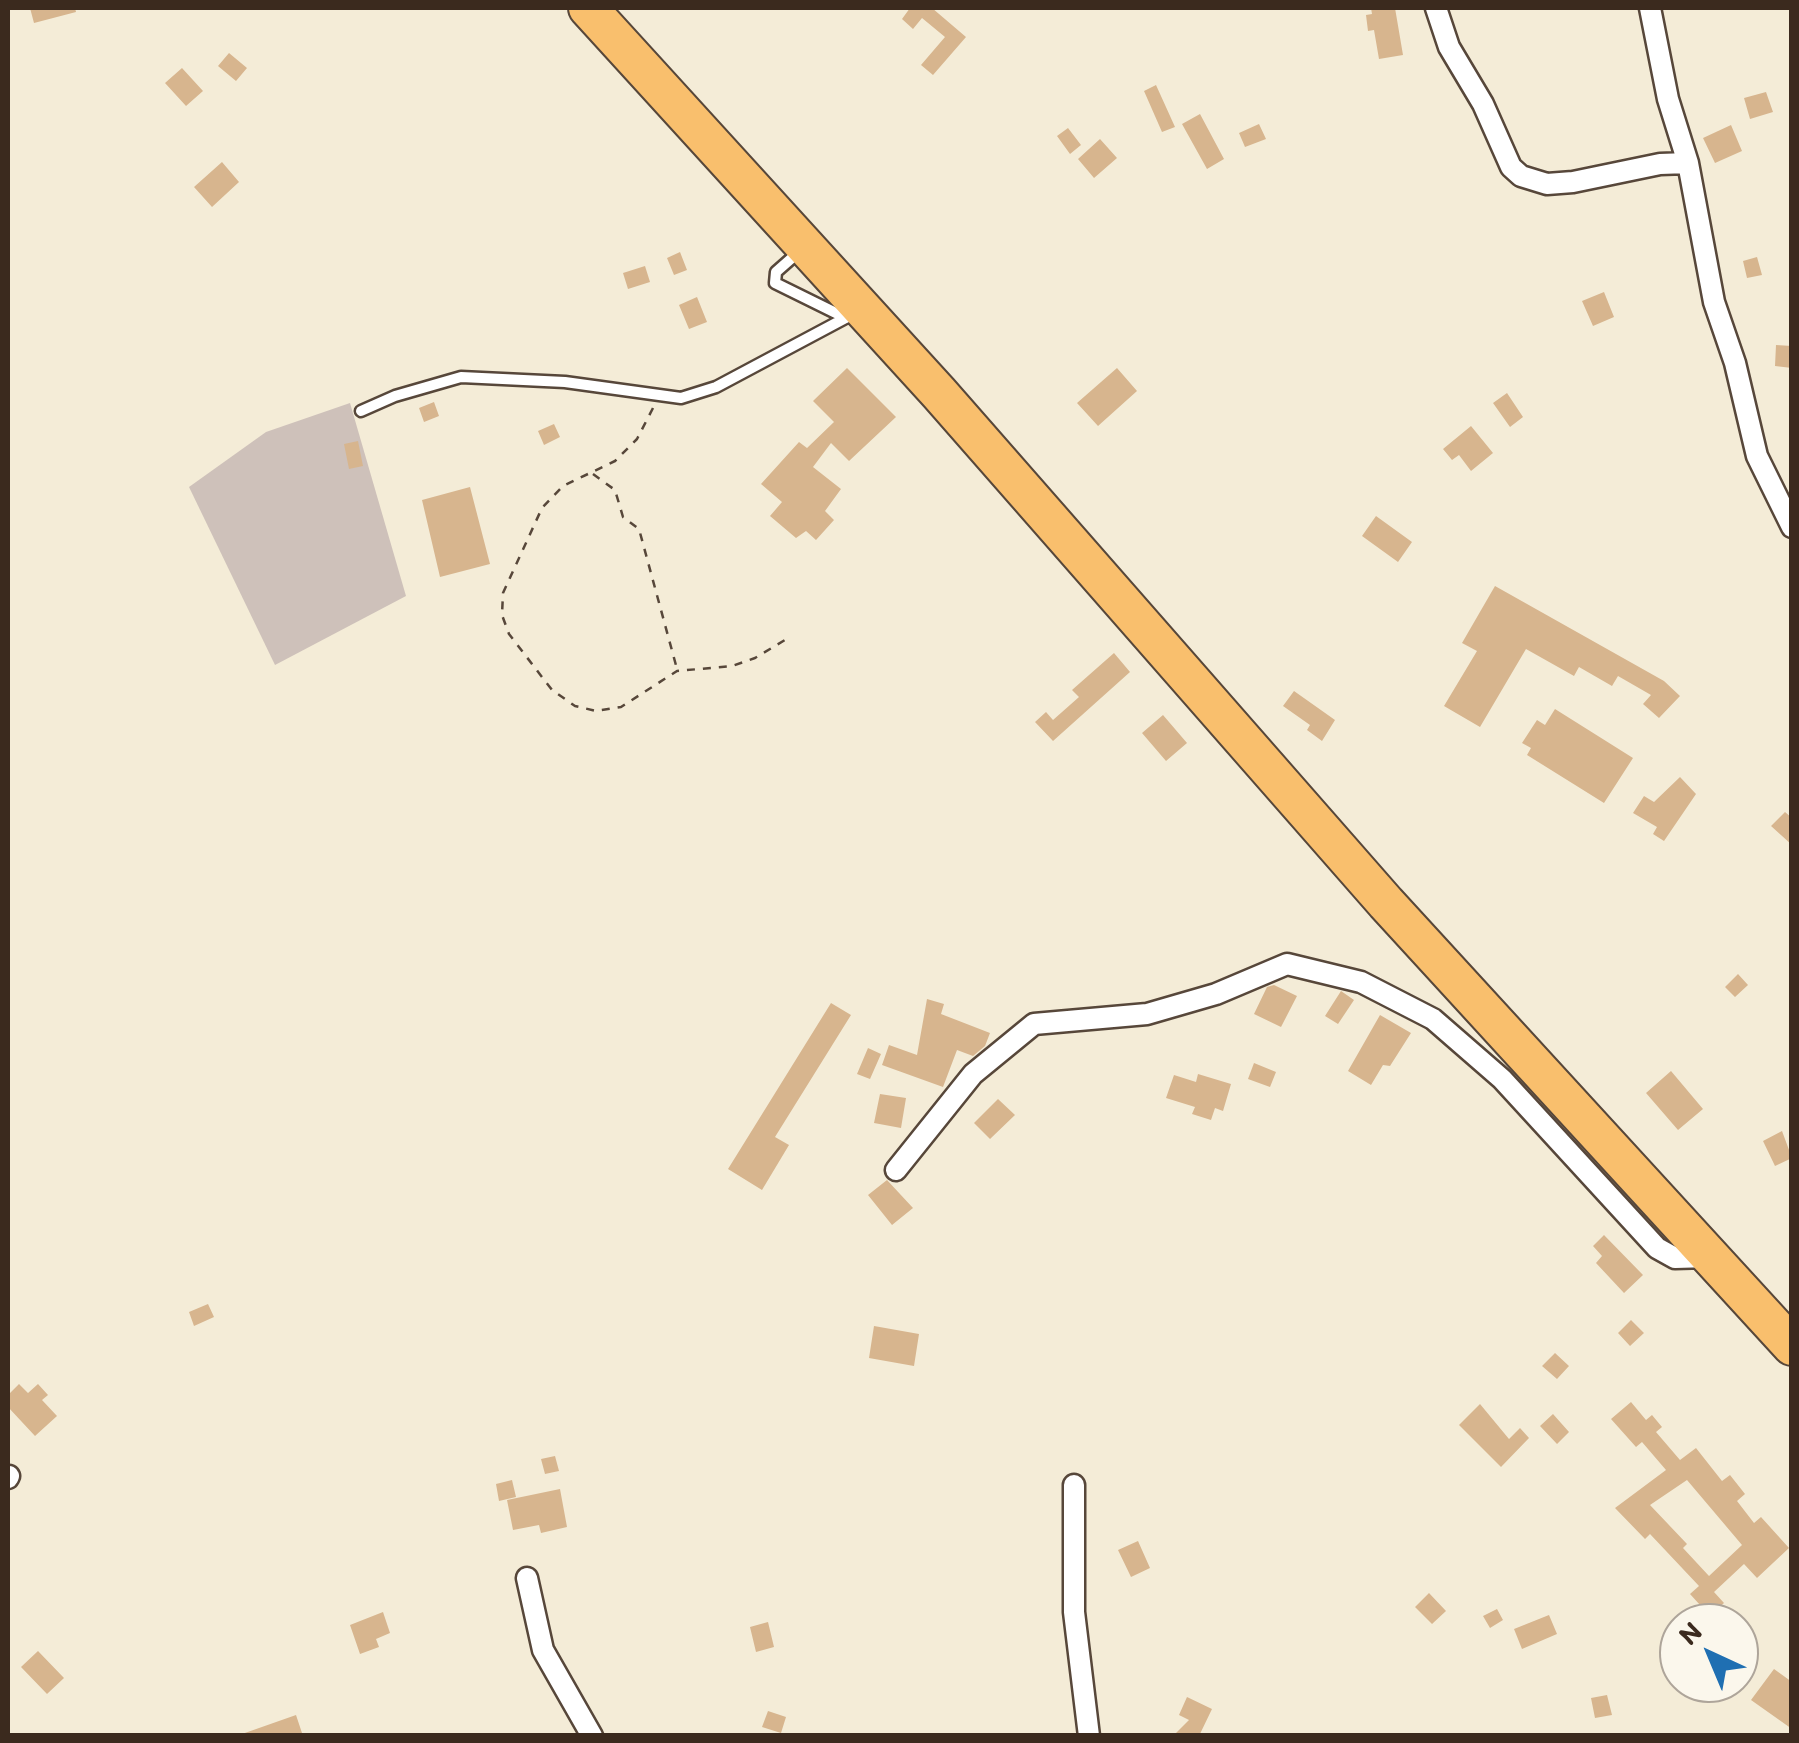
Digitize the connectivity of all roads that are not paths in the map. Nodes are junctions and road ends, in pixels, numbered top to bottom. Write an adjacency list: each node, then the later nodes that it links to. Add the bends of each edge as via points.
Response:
1 (1436, 8): 4 (street, via 1516,174 1547,184)
2 (1650, 8): 4 (street)
3 (602, 13): 5 (highway, via 807,246)
4 (1688, 163): 7 (street, via 1707,276 1757,456)
5 (855, 314): 6 (lane, via 698,395 658,398 564,382 461,377); 9 (highway)
6 (361, 411)
7 (1792, 527)
8 (896, 1170): 9 (street, via 973,1074 1034,1024 1147,1014 1288,964 1361,982 1434,1018 1502,1079 1657,1248 1681,1259)
9 (1709, 1256): 10 (highway)
10 (1792, 1346)
11 (1074, 1486): 14 (street, via 1074,1612)
12 (527, 1578): 13 (street, via 542,1650)
13 (592, 1736)
14 (1090, 1736)

